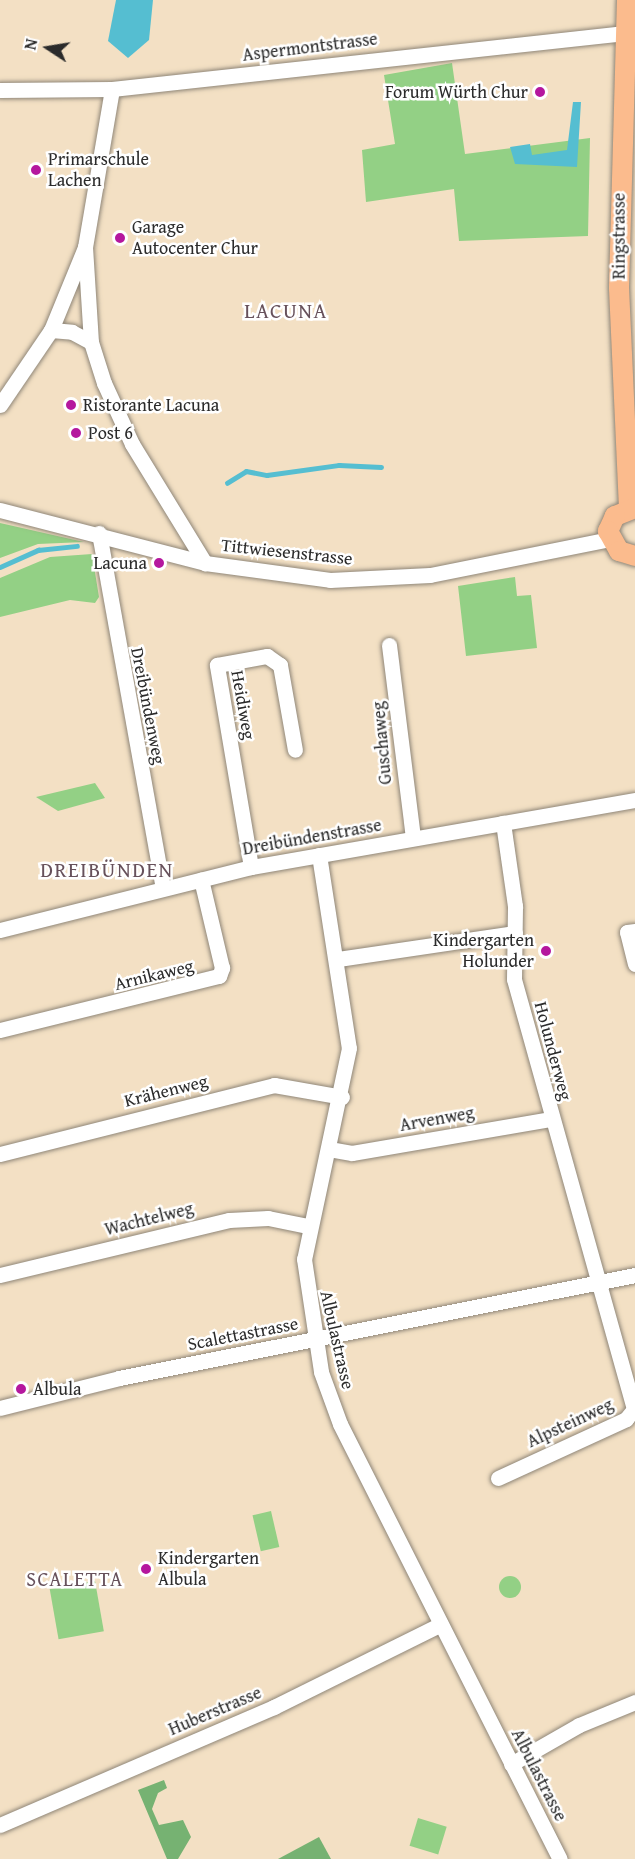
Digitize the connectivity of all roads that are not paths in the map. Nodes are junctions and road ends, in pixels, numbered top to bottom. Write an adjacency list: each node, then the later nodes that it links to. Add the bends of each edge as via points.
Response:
1 (627, 0): 2 (main road, Ringstrasse)
2 (625, 33): 3 (street, Aspermontstrasse); 6 (main road, Ringstrasse)
3 (112, 89): 4 (street, Aspermontstrasse); 5 (street)
4 (0, 90)
5 (85, 247): 7 (street); 8 (street)
6 (628, 318): 10 (main road, Ringstrasse)
7 (51, 330): 8 (street, via 72,332); 9 (street)
8 (91, 342): 15 (street, via 132,444)
9 (0, 405)
10 (632, 508): 13 (main road, via 610,523)
11 (0, 510): 12 (street, Tittwiesenstrasse)
12 (99, 533): 15 (street, Tittwiesenstrasse); 24 (street, Dreibündenweg)
13 (610, 539): 14 (main road, via 619,551); 15 (street, Tittwiesenstrasse, via 539,557 359,580)
14 (634, 560)
15 (205, 563)
16 (389, 645): 20 (street, Guschaweg)
17 (295, 750): 22 (street, Heidiweg, via 280,664 267,656 217,664)
18 (635, 800): 19 (street, Dreibündenstrasse)
19 (503, 823): 20 (street, Dreibündenstrasse); 27 (street, Holunderweg)
20 (413, 838): 21 (street, Dreibündenstrasse)
21 (319, 855): 22 (street, Dreibündenstrasse); 28 (street, Albulastrasse)
22 (251, 867): 23 (street, Dreibündenstrasse)
23 (201, 879): 24 (street, Dreibündenstrasse); 30 (street, Arnikaweg, via 222,969 219,976)
24 (164, 887): 25 (street, Dreibündenstrasse)
25 (0, 930)
26 (635, 931): 29 (street, via 627,932)
27 (515, 933): 28 (street); 32 (street, Holunderweg, via 514,979)
28 (338, 959): 31 (street, Albulastrasse, via 348,1026)
29 (635, 964)
30 (0, 1030)
31 (342, 1097): 33 (street, Albulastrasse); 34 (street, Krähenweg, via 274,1085)
32 (551, 1119): 33 (street, Arvenweg, via 352,1154); 38 (street, Holunderweg)
33 (329, 1149): 35 (street, Albulastrasse)
34 (0, 1154)
35 (308, 1226): 36 (street, Wachtelweg, via 268,1218 229,1220); 39 (street, Albulastrasse, via 304,1280)
36 (0, 1275)
37 (635, 1275): 38 (street, Scalettastrasse)
38 (595, 1284): 39 (street, Scalettastrasse); 41 (street, Alpsteinweg, via 634,1409 626,1419)
39 (314, 1340): 40 (street, Scalettastrasse); 42 (street, Albulastrasse, via 340,1424)
40 (0, 1408)
41 (498, 1478)
42 (441, 1624): 44 (street, Albulastrasse); 45 (street, Huberstrasse, via 274,1707)
43 (635, 1702): 44 (street, via 579,1725)
44 (512, 1764): 46 (street, Albulastrasse)
45 (0, 1825)
46 (560, 1859)

